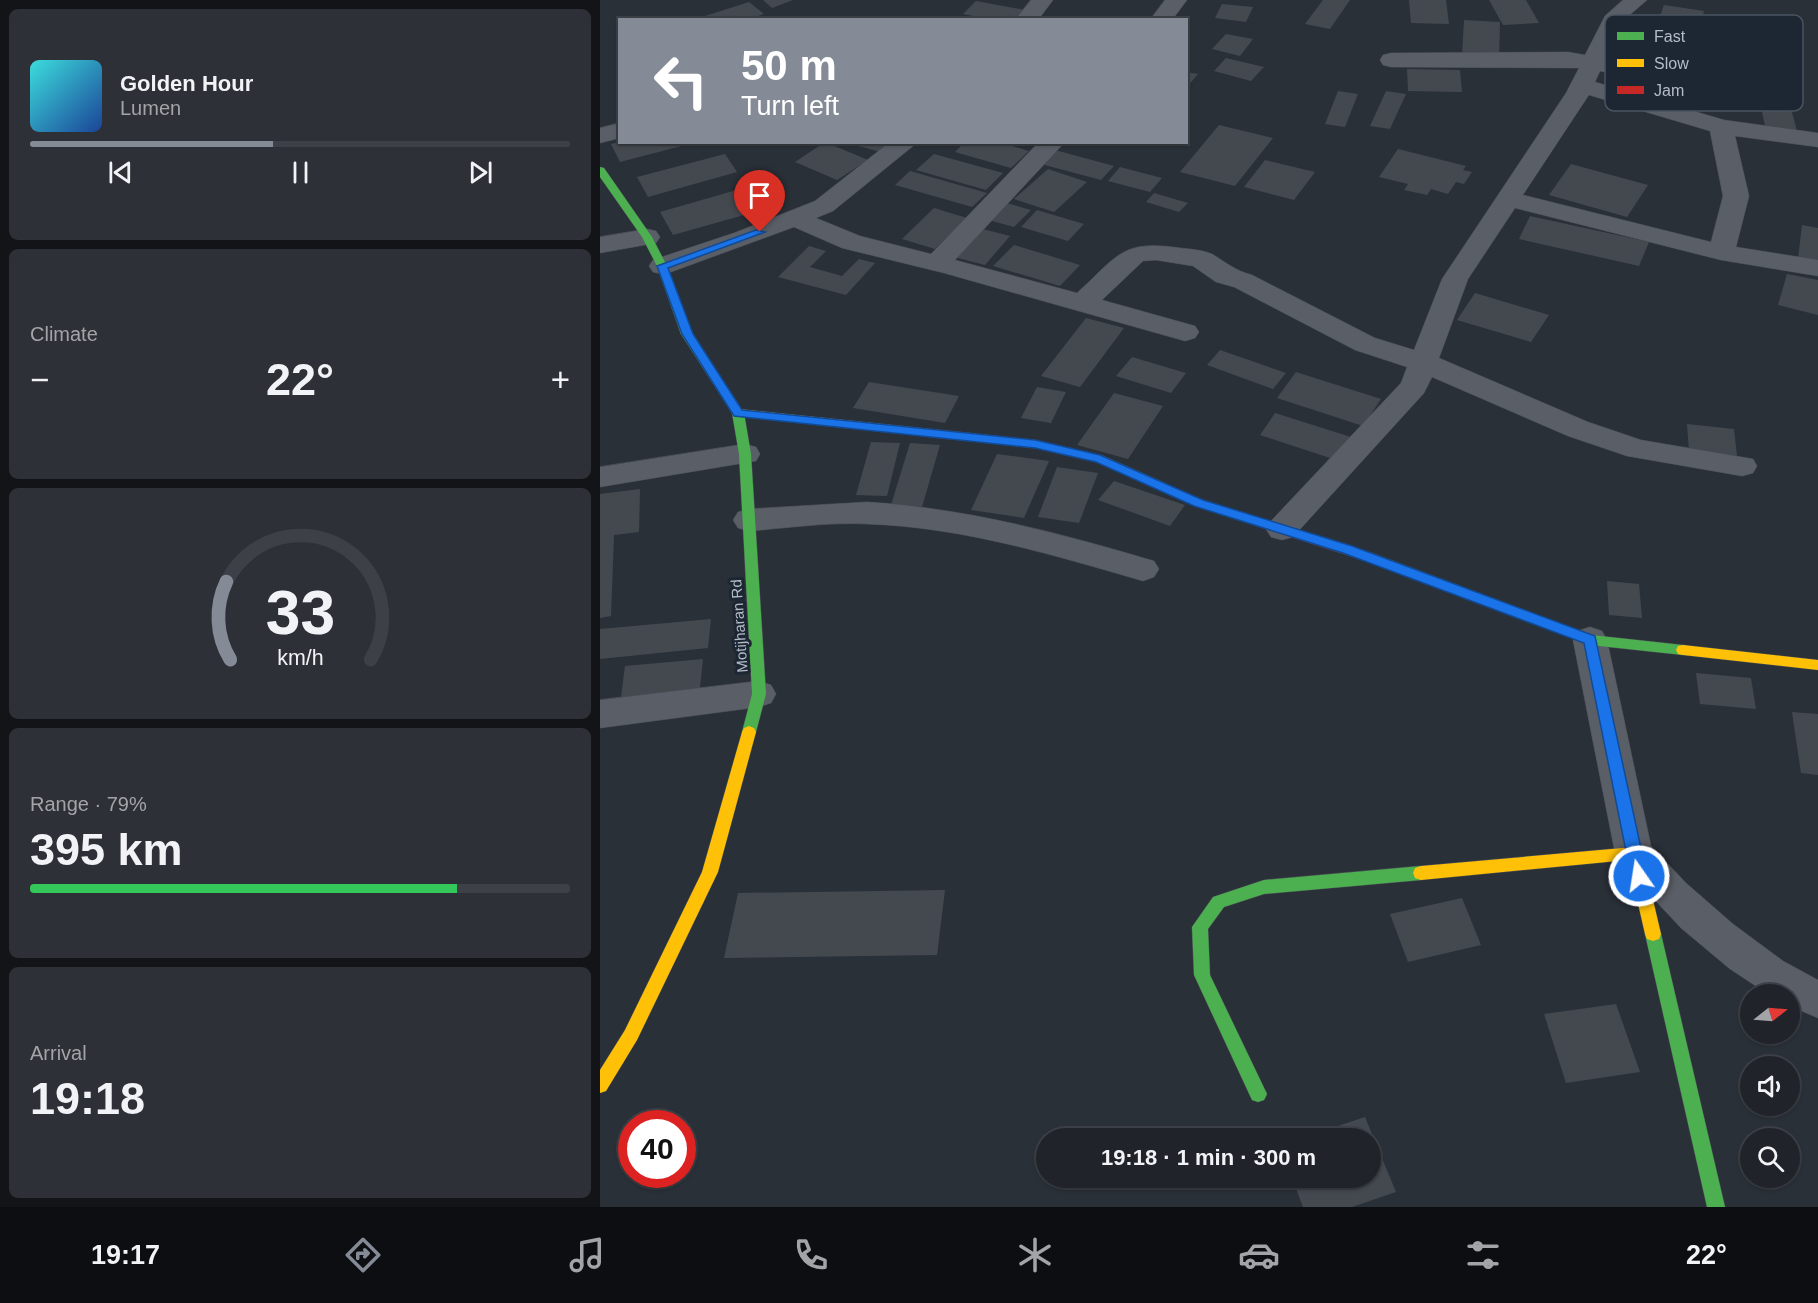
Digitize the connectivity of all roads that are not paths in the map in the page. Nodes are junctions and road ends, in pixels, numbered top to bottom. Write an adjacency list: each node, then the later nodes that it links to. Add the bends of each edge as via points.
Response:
1 (1042, 0): 5 (street)
2 (1176, 0): 6 (street)
3 (1636, 0): 4 (street)
4 (1617, 15)
5 (1028, 18)
6 (1162, 18)
7 (1605, 38): 9 (street)
8 (1391, 60): 9 (street)
9 (1593, 61): 10 (street); 11 (street)
10 (1605, 63)
11 (1581, 85): 12 (street); 21 (street)
12 (1605, 92)
13 (1668, 111): 14 (street)
14 (1721, 127): 17 (street); 25 (street, via 1736,196)
15 (618, 131): 16 (street)
16 (600, 136)
17 (1818, 140)
18 (903, 144): 22 (street, via 824,206)
19 (1051, 144): 26 (street)
20 (600, 170): 23 (street, Motijharan Rd)
21 (1508, 199): 25 (street); 31 (street, via 1455,279)
22 (793, 218): 26 (street, via 851,242); 27 (street)
23 (647, 237): 24 (street); 27 (street, Motijharan Rd)
24 (600, 245)
25 (1721, 252): 28 (street)
26 (937, 263): 29 (street)
27 (662, 266): 32 (street, Motijharan Rd, via 687,334)
28 (1818, 268)
29 (1083, 303): 30 (street); 31 (street, via 1135,254 1156,252 1201,259 1226,276 1365,344)
30 (1185, 332)
31 (1422, 362): 34 (street, via 1588,433 1638,449); 37 (street, via 1413,386)
32 (738, 413): 33 (street, Motijharan Rd); 37 (street, via 1035,444 1100,459 1199,503)
33 (745, 454): 35 (street); 36 (street, Motijharan Rd)
34 (1742, 466)
35 (600, 477)
36 (748, 520): 38 (street, via 865,513 922,518 1031,538); 41 (street, Motijharan Rd)
37 (1282, 529): 39 (street, via 1347,549)
38 (1143, 569)
39 (1590, 640): 40 (street); 43 (street)
40 (1818, 664)
41 (759, 694): 42 (street); 45 (street, Motijharan Rd, via 710,872 631,1035)
42 (600, 714)
43 (1634, 854): 44 (street, via 1657,881 1735,948 1793,990); 46 (street, via 1264,887 1219,902 1200,927 1202,975); 47 (street)
44 (1818, 1000)
45 (600, 1085)
46 (1258, 1094)
47 (1716, 1207)

